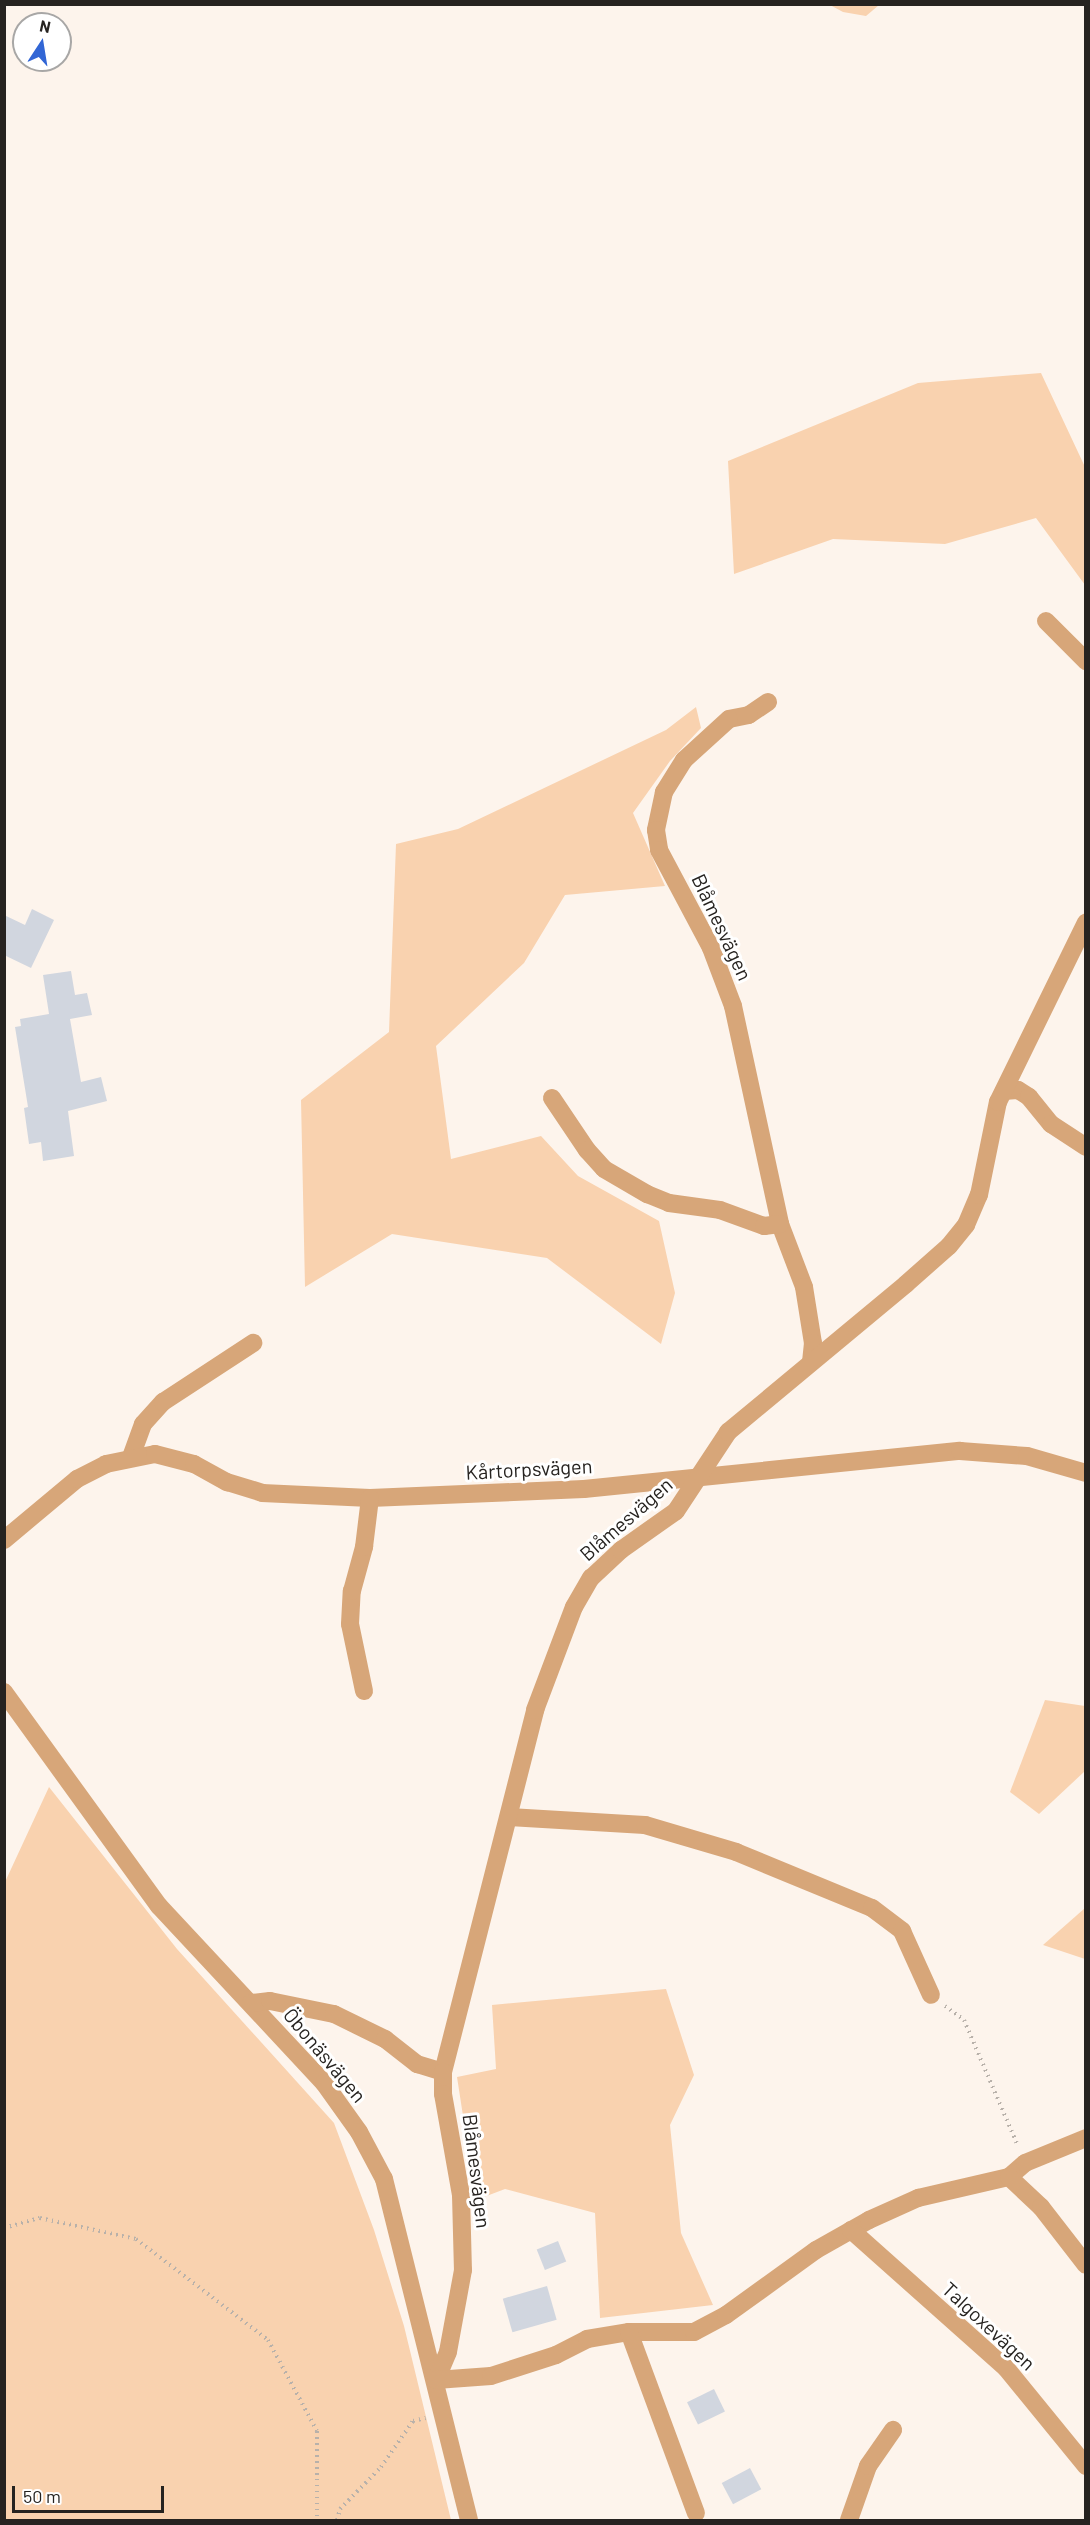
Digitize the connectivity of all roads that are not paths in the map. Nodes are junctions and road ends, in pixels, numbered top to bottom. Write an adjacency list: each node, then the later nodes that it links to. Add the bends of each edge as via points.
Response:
1 (1046, 621): 2 (street)
2 (1086, 661)
3 (768, 702): 8 (street, Blåmesvägen, via 749,715 729,720 684,760 664,792 656,830 660,850 711,948 733,1006)
4 (1086, 922): 5 (street, Blåmesvägen)
5 (1004, 1091): 7 (street, via 1018,1090 1029,1097 1052,1124); 10 (street, Blåmesvägen, via 993,1122 979,1195 966,1225 923,1269)
6 (552, 1098): 8 (street, via 586,1150 604,1169 647,1194 669,1203 720,1210 764,1226)
7 (1086, 1147)
8 (780, 1224): 10 (street, Blåmesvägen, via 804,1287 813,1343)
9 (253, 1343): 11 (street, via 163,1402 144,1424)
10 (811, 1361): 13 (street, Blåmesvägen, via 728,1432)
11 (131, 1457): 14 (street, Kårtorpsvägen, via 172,1457 227,1482 262,1492); 15 (street, Kårtorpsvägen, via 77,1479)
12 (1086, 1473): 13 (street, Kårtorpsvägen, via 1027,1456 960,1451)
13 (698, 1477): 14 (street, Kårtorpsvägen, via 584,1489); 18 (street, Blåmesvägen, via 676,1511 621,1550 591,1578 574,1607 535,1710)
14 (370, 1497): 16 (street, via 364,1547 352,1591 350,1624)
15 (4, 1540)
16 (364, 1691)
17 (4, 1692): 20 (street, Öbonäsvägen, via 159,1906)
18 (509, 1817): 19 (street, via 645,1825 736,1852 872,1908 902,1931); 21 (street, Blåmesvägen)
19 (931, 1995)
20 (251, 2002): 21 (street, via 270,2001 333,2014 385,2039 417,2064); 27 (street, Öbonäsvägen, via 324,2083 359,2132 384,2179)
21 (443, 2072): 27 (street, Blåmesvägen, via 443,2094 461,2195 463,2270 448,2352)
22 (1086, 2138): 23 (street, via 1025,2163)
23 (1009, 2177): 24 (street, via 918,2198); 25 (street, via 1041,2207)
24 (851, 2230): 26 (street, via 816,2250 726,2315 694,2332); 29 (street, Talgoxevägen, via 1006,2368)
25 (1086, 2265)
26 (629, 2332): 27 (street, via 587,2339 556,2355 491,2376); 30 (street)
27 (436, 2380): 31 (street, Öbonäsvägen)
28 (893, 2430): 32 (street, via 868,2466)
29 (1086, 2466)
30 (696, 2513)
31 (469, 2520)
32 (849, 2520)

